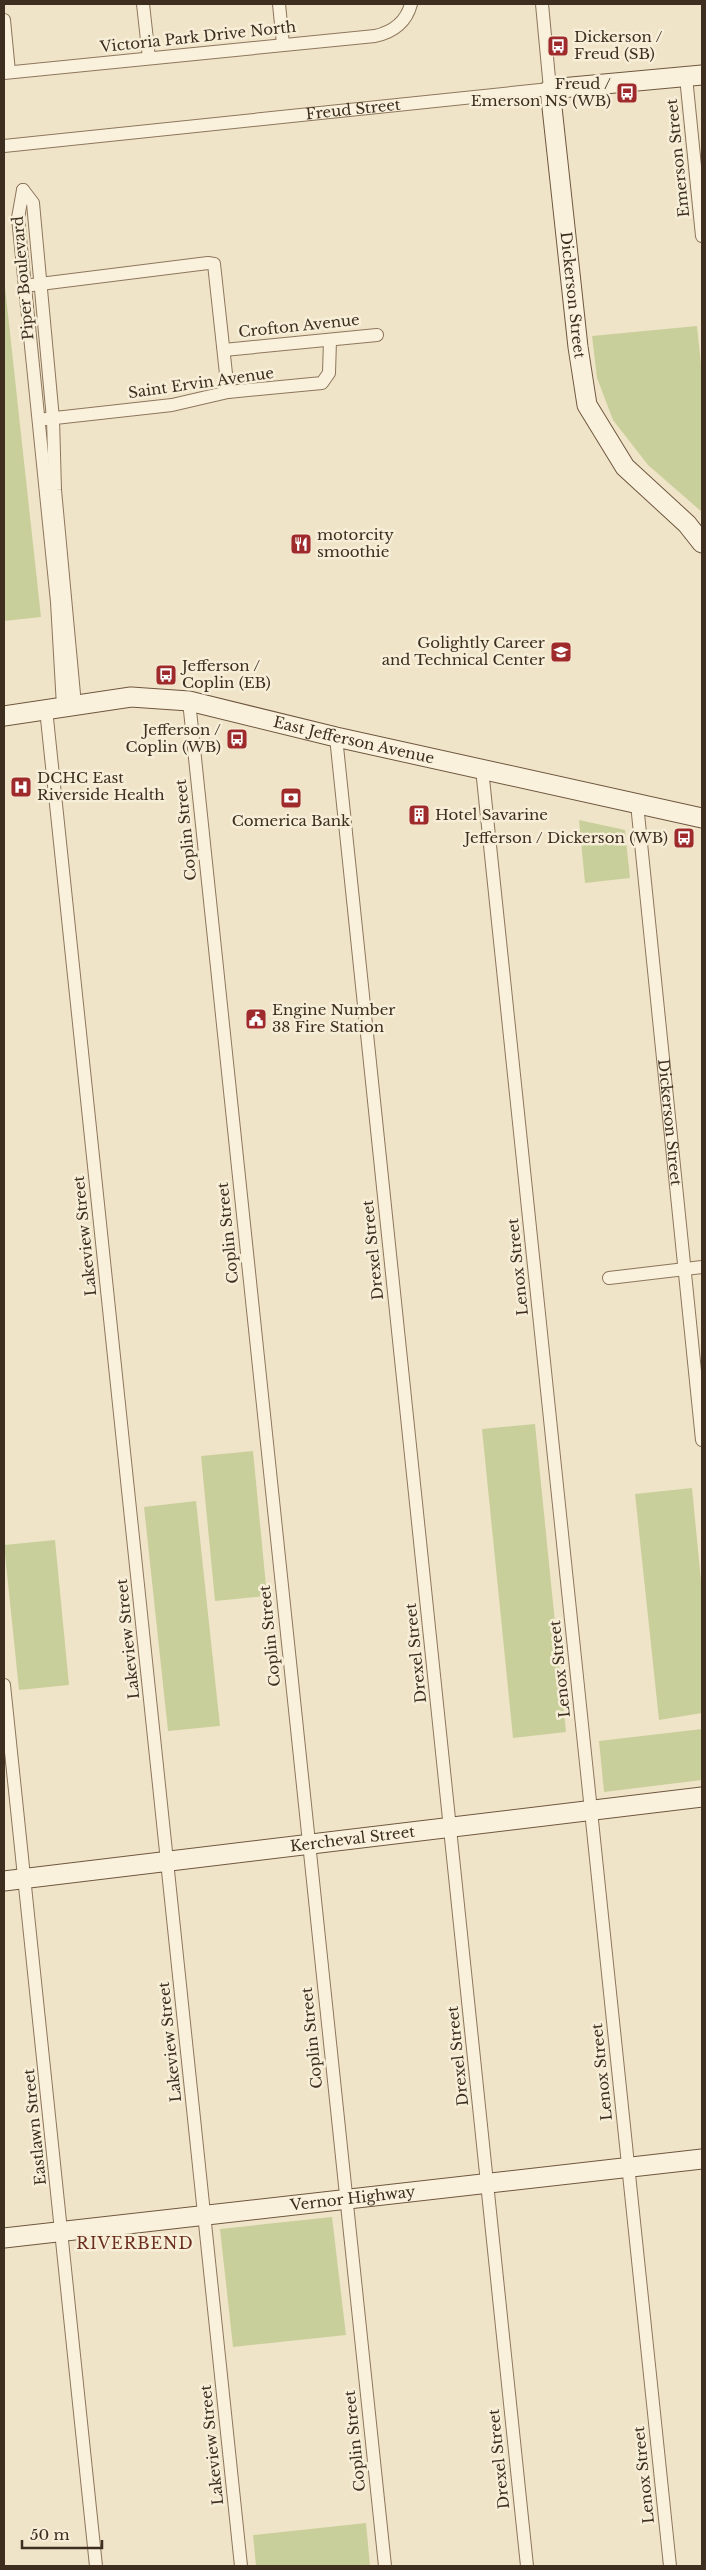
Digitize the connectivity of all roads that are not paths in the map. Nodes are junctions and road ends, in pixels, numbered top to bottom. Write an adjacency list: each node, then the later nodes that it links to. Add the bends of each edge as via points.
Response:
1 (143, 4): 7 (street)
2 (279, 4): 6 (street)
3 (411, 4): 6 (street, Victoria Park Drive North, via 406,16 394,29 375,36)
4 (542, 4): 10 (street, Dickerson Street)
5 (4, 20): 8 (street)
6 (283, 44): 7 (street, Victoria Park Drive North)
7 (149, 58): 8 (street, Victoria Park Drive North)
8 (7, 72)
9 (694, 76): 10 (street, Freud Street); 12 (street, Emerson Street)
10 (550, 88): 11 (street, Freud Street); 21 (street, Dickerson Street, via 587,405 625,467 687,524)
11 (4, 146)
12 (702, 236)
13 (26, 285): 14 (street); 14 (street, Piper Boulevard, via 18,218 23,190 33,203); 20 (street, Piper Boulevard)
14 (40, 285): 17 (street, via 214,264); 19 (street, Piper Boulevard)
15 (377, 335): 16 (street, Crofton Avenue)
16 (330, 340): 17 (street, Crofton Avenue); 18 (street, Saint Ervin Avenue, via 329,373 322,383)
17 (224, 350): 18 (street)
18 (228, 392): 19 (street, Saint Ervin Avenue, via 172,405)
19 (53, 419): 20 (street, Saint Ervin Avenue); 23 (street, Piper Boulevard)
20 (38, 420): 23 (street, Piper Boulevard, via 57,602)
21 (702, 543)
22 (189, 701): 23 (street, East Jefferson Avenue, via 131,697); 25 (street, East Jefferson Avenue); 37 (street, Coplin Street)
23 (61, 707): 24 (street, East Jefferson Avenue); 38 (street, Lakeview Street)
24 (4, 716)
25 (336, 737): 26 (street, East Jefferson Avenue); 36 (street, Drexel Street)
26 (482, 769): 27 (street, East Jefferson Avenue); 35 (street, Lenox Street)
27 (637, 804): 28 (street, East Jefferson Avenue); 30 (street, Dickerson Street)
28 (702, 818)
29 (702, 1267): 30 (street)
30 (685, 1269): 31 (street); 32 (street, Dickerson Street)
31 (609, 1278)
32 (702, 1440)
33 (4, 1685): 39 (street, Eastlawn Street)
34 (702, 1797): 35 (street, Kercheval Street)
35 (592, 1810): 36 (street, Kercheval Street); 42 (street, Lenox Street)
36 (450, 1827): 37 (street, Kercheval Street); 43 (street, Drexel Street)
37 (308, 1844): 38 (street, Kercheval Street); 44 (street, Coplin Street)
38 (167, 1860): 39 (street, Kercheval Street); 45 (street, Lakeview Street)
39 (25, 1878): 40 (street, Kercheval Street); 46 (street, Eastlawn Street)
40 (4, 1880)
41 (702, 2159): 42 (street, Vernor Highway)
42 (628, 2168): 43 (street, Vernor Highway); 52 (street, Lenox Street)
43 (487, 2183): 44 (street, Vernor Highway); 51 (street, Drexel Street)
44 (346, 2199): 45 (street, Vernor Highway); 50 (street, Coplin Street)
45 (204, 2215): 46 (street, Vernor Highway); 49 (street, Lakeview Street)
46 (63, 2231): 47 (street, Vernor Highway); 48 (street, Eastlawn Street)
47 (4, 2238)
48 (96, 2566)
49 (241, 2566)
50 (384, 2566)
51 (526, 2566)
52 (670, 2566)

